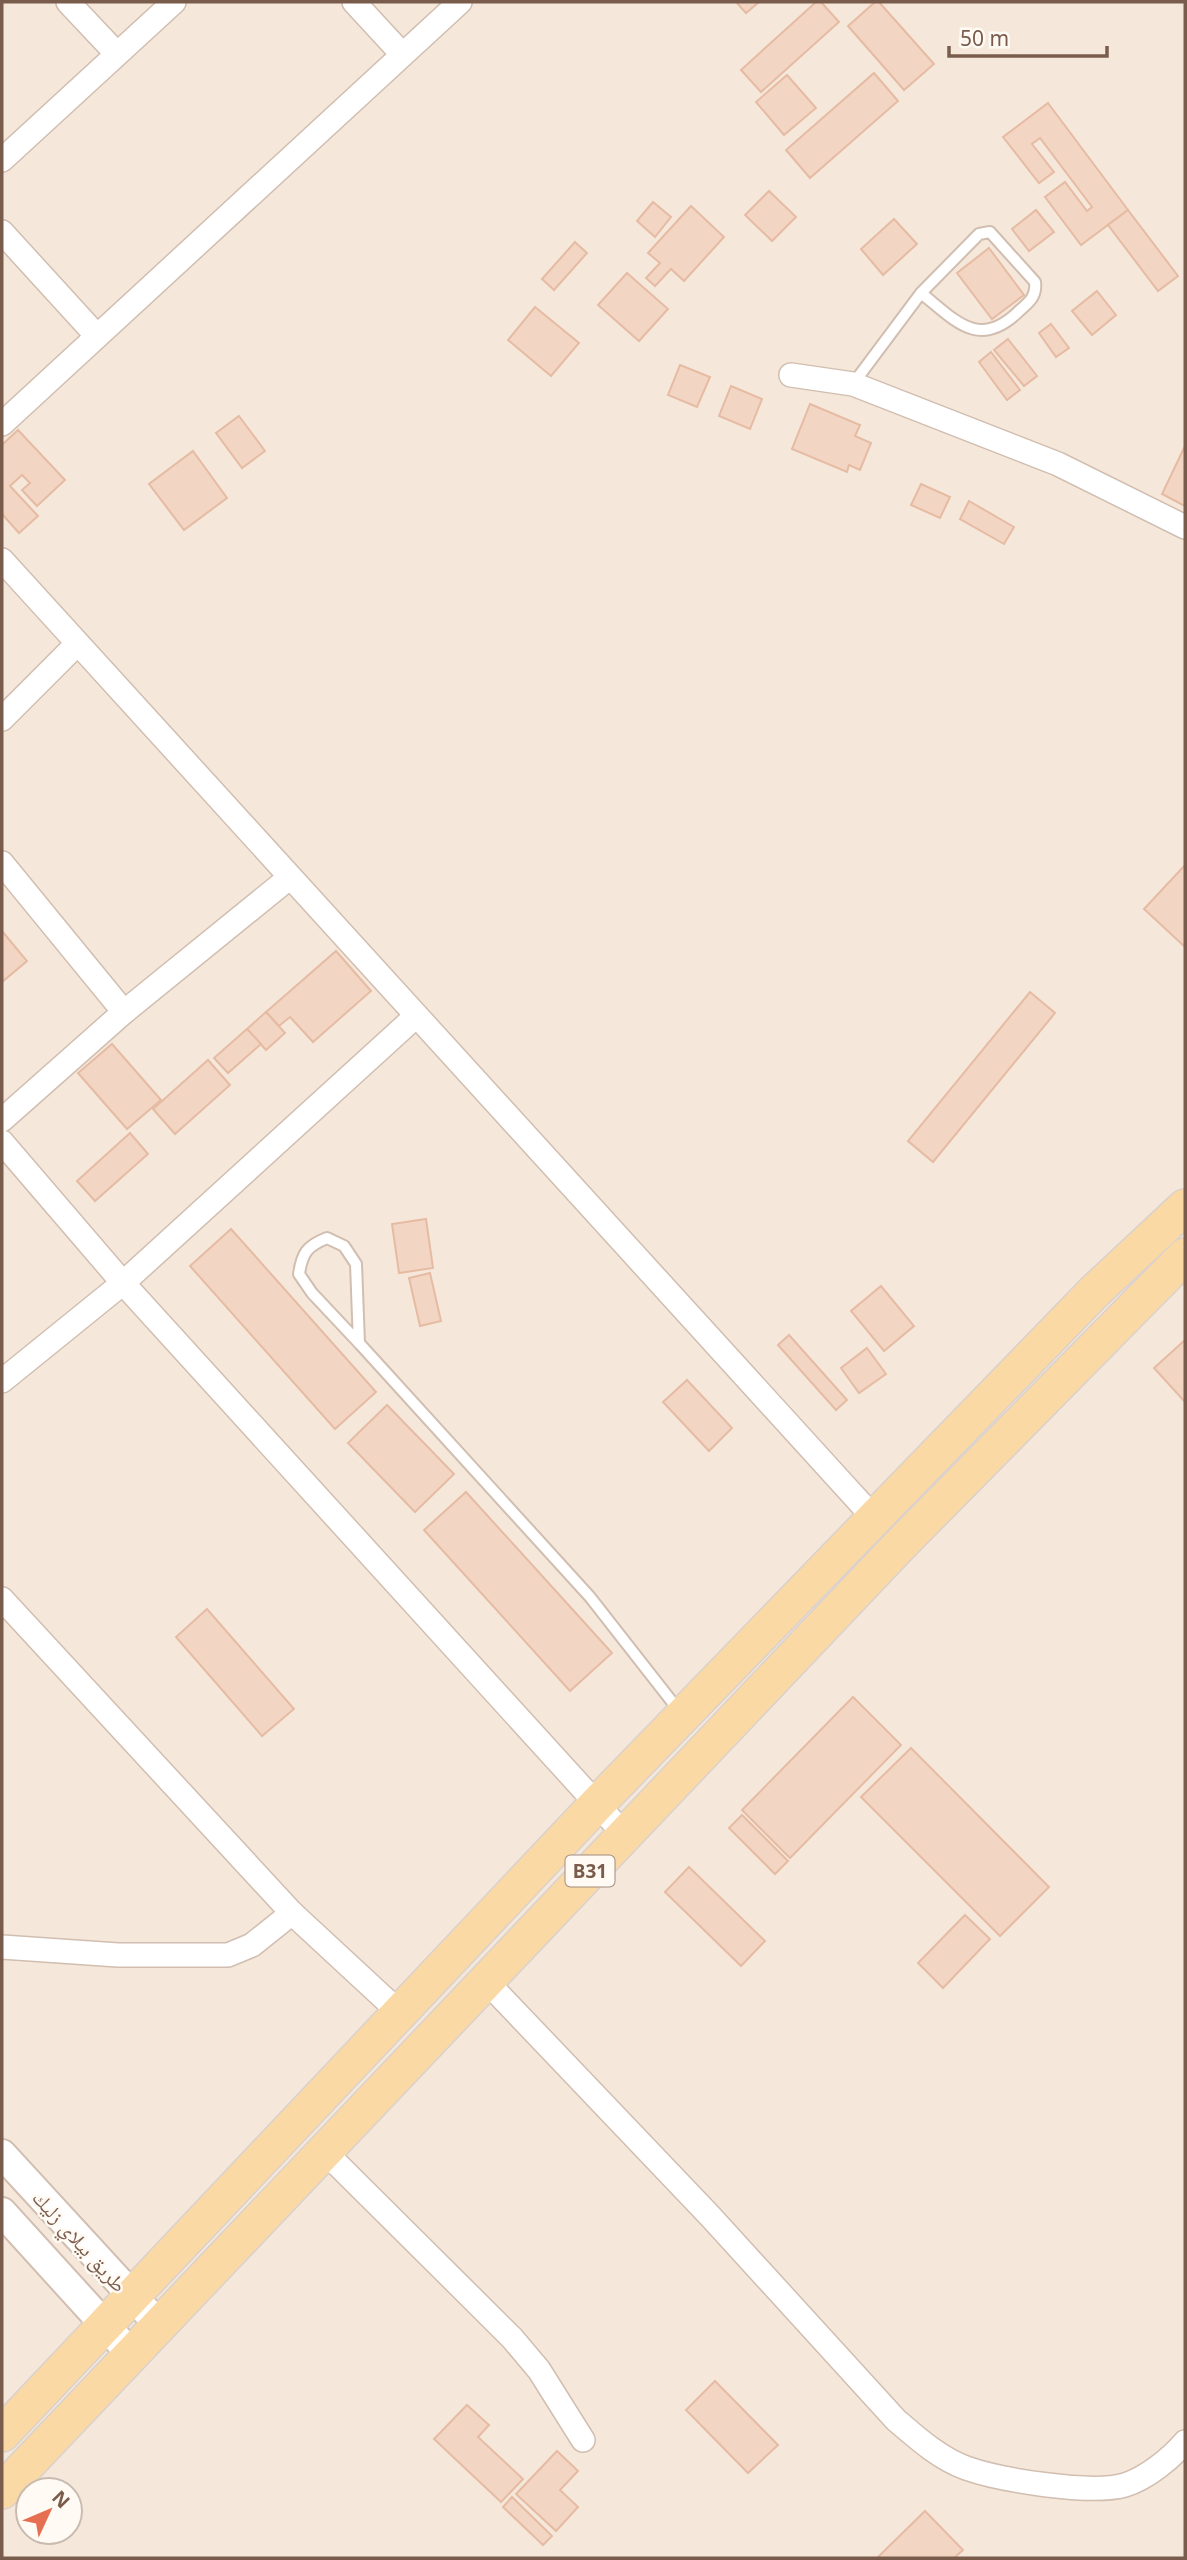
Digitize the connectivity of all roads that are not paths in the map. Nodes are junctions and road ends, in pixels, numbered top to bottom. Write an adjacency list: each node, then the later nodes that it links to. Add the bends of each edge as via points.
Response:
1 (68, 2): 5 (street)
2 (174, 2): 5 (street)
3 (354, 2): 6 (street)
4 (460, 2): 6 (street)
5 (117, 54): 7 (street)
6 (402, 54): 10 (street)
7 (2, 160)
8 (2, 232): 10 (street)
9 (921, 293): 9 (lane, via 985,231 1035,282 1036,290 1033,298 994,331 959,324); 12 (lane)
10 (96, 335): 13 (street)
11 (791, 375): 12 (street)
12 (853, 384): 14 (street, via 1058,464)
13 (2, 424)
14 (1185, 527)
15 (2, 560): 16 (street)
16 (77, 644): 17 (street); 19 (street)
17 (2, 719)
18 (2, 863): 20 (street)
19 (289, 877): 20 (street); 21 (street)
20 (124, 1012): 22 (street)
21 (415, 1017): 26 (street); 31 (street)
22 (2, 1119)
23 (2, 1142): 26 (street)
24 (1185, 1207): 29 (main road, B31, via 1094,1292)
25 (1185, 1256): 30 (main road, B31)
26 (123, 1283): 28 (street); 34 (street)
27 (359, 1343): 27 (lane, via 299,1274 309,1245 327,1238 344,1246 356,1264); 33 (lane, via 590,1597)
28 (2, 1381)
29 (930, 1463): 30 (main road); 31 (main road, B31)
30 (955, 1488): 35 (main road, B31)
31 (874, 1518): 33 (main road, B31)
32 (2, 1599): 36 (street)
33 (684, 1717): 34 (main road, B31)
34 (596, 1805): 35 (street); 39 (main road, B31)
35 (625, 1835): 38 (main road, B31)
36 (292, 1913): 37 (street, via 252,1945 228,1955 118,1955); 39 (street)
37 (2, 1947)
38 (486, 1982): 40 (main road, B31); 49 (street, via 701,2206 896,2420 930,2449 966,2468 1089,2489 1124,2485 1145,2475)
39 (400, 2013): 43 (main road, B31)
40 (326, 2152): 45 (main road, B31); 48 (street, via 512,2338)
41 (2, 2154): 43 (street, طريق بيلاي زليك)
42 (2, 2212): 44 (street)
43 (131, 2297): 44 (main road, B31); 45 (street, طريق بيلاي زليك)
44 (104, 2326): 46 (street); 47 (main road, B31)
45 (160, 2326): 46 (main road, B31)
46 (132, 2355): 50 (main road, B31)
47 (2, 2434)
48 (583, 2440)
49 (1185, 2442)
50 (2, 2491)

